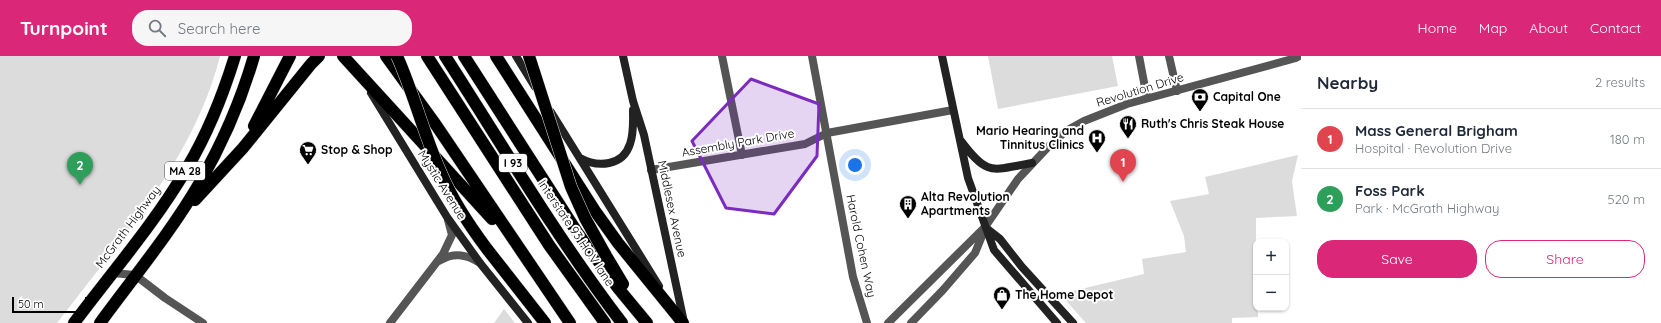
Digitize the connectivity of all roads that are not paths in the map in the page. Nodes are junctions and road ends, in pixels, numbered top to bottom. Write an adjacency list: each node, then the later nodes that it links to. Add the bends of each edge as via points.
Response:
1 (235, 56): 39 (highway, McGrath Highway / MA 28, via 214,115 193,158 168,198)
2 (254, 56): 32 (highway, MA 28, via 241,96 221,142 199,184)
3 (290, 56): 27 (highway)
4 (319, 56): 27 (highway)
5 (343, 56): 33 (main road, Mystic Avenue, via 383,111); 35 (highway)
6 (386, 56): 35 (highway)
7 (397, 56): 47 (highway, bridge, via 448,189 487,249)
8 (427, 56): 49 (highway, I 93, via 528,214)
9 (445, 56): 50 (highway, Interstate 93 HOV lane / I 93, via 582,270)
10 (464, 56): 36 (highway, I 93, via 558,204)
11 (496, 56): 51 (highway, via 606,226)
12 (516, 56): 29 (main road)
13 (529, 56): 36 (highway, bridge, via 571,187)
14 (623, 56): 23 (main road, Middlesex Avenue)
15 (722, 56): 28 (street)
16 (812, 56): 25 (street, Harold Cohen Way)
17 (942, 56): 24 (main road)
18 (1138, 56): 22 (street)
19 (1169, 56): 21 (street)
20 (1299, 56): 21 (street, Revolution Drive)
21 (1177, 91): 22 (street, Revolution Drive)
22 (1147, 98): 30 (street, Revolution Drive, via 1106,111 1066,131)
23 (632, 101): 29 (main road, Middlesex Avenue, via 632,134 626,153 620,159 602,165); 31 (main road, Middlesex Avenue, via 644,135)
24 (953, 110): 25 (street, Assembly Park Drive); 26 (main road)
25 (827, 133): 28 (street, Assembly Park Drive, via 805,144); 52 (street, Harold Cohen Way, via 853,277)
26 (959, 137): 30 (main road, via 978,162 992,169); 34 (main road, via 970,185)
27 (243, 148): 32 (highway)
28 (742, 155): 31 (street, Assembly Park Drive)
29 (580, 158): 51 (main road)
30 (1032, 163): 34 (street, Revolution Drive)
31 (651, 170): 51 (main road, Middlesex Avenue)
32 (178, 216): 40 (highway, MA 28)
33 (447, 217): 37 (street, via 452,235); 38 (main road, Mystic Avenue)
34 (985, 227): 53 (street, Revolution Drive); 54 (street, Revolution Drive, via 975,253); 55 (main road, via 994,250); 56 (main road, via 1000,239)
35 (521, 250): 48 (highway)
36 (601, 257): 41 (highway)
37 (437, 263): 38 (street, via 453,255 471,257); 45 (street)
38 (480, 263): 46 (main road, Mystic Avenue)
39 (112, 273): 40 (street); 42 (highway, McGrath Highway / MA 28)
40 (135, 275): 43 (highway, MA 28); 44 (street)
41 (643, 319)
42 (74, 323)
43 (100, 323)
44 (203, 323)
45 (390, 323)
46 (528, 323)
47 (545, 323)
48 (571, 323)
49 (606, 323)
50 (622, 323)
51 (684, 323)
52 (867, 323)
53 (888, 323)
54 (911, 323)
55 (1057, 323)
56 (1073, 323)

